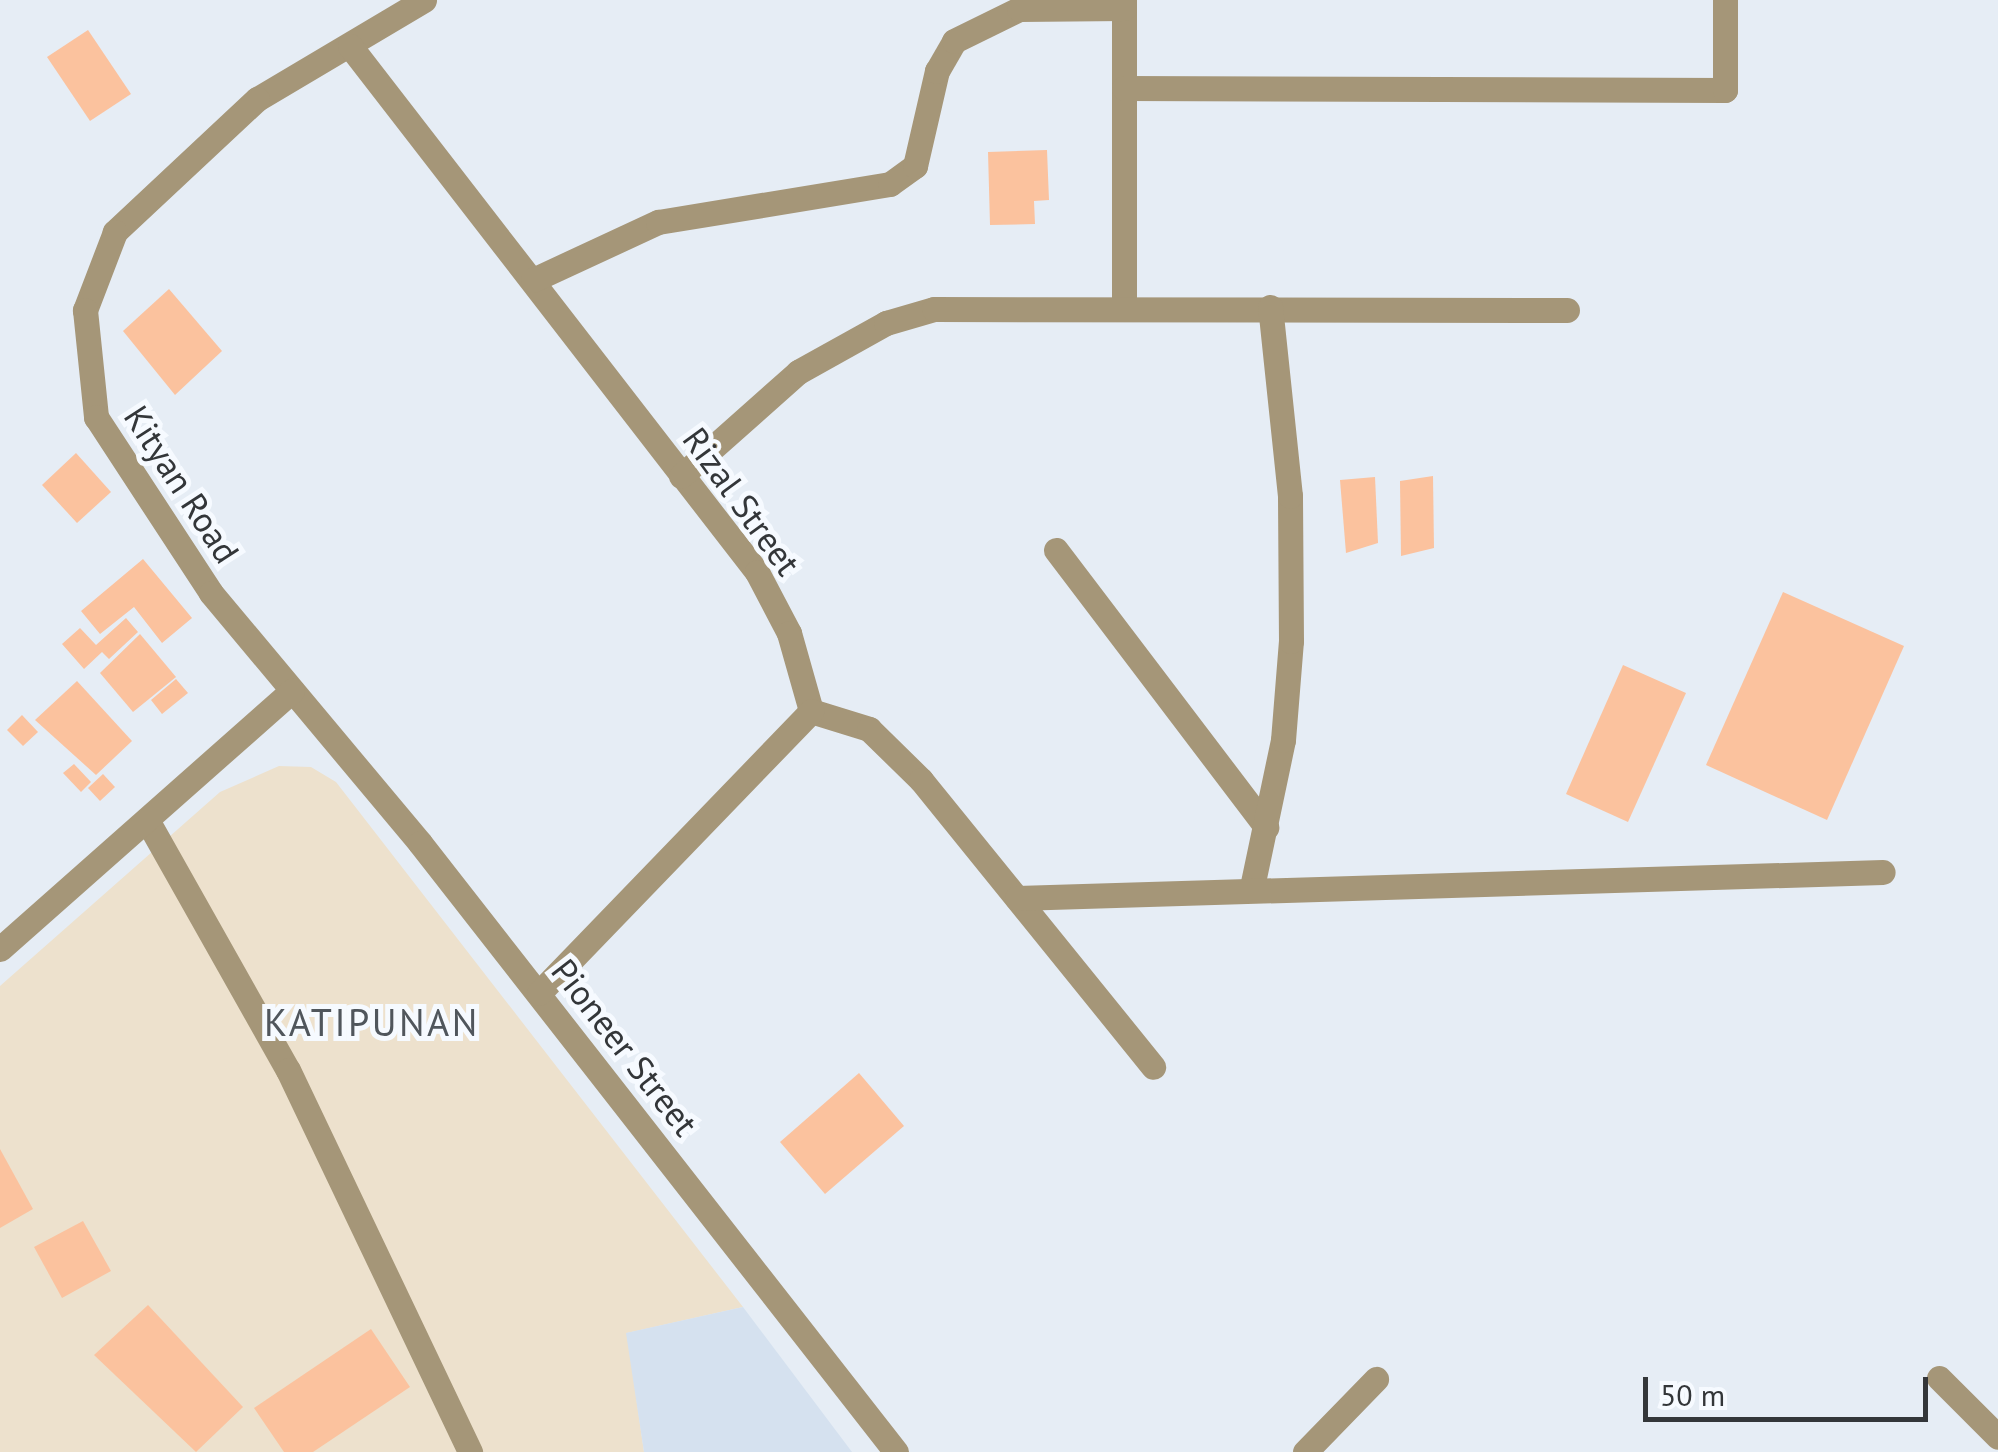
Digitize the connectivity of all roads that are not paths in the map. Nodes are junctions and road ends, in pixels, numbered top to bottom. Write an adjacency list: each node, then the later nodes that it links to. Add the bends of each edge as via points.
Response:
1 (424, 0): 4 (street, Kityan Road)
2 (1726, 0): 6 (street, via 1725,90)
3 (1124, 4): 6 (street); 7 (street, via 1018,10 954,41 936,71 915,166 890,184 658,222)
4 (396, 10): 5 (street, Kityan Road)
5 (350, 46): 7 (street, Rizal Street); 13 (street, Kityan Road, via 257,99 149,192 115,232 85,310 96,416 118,462)
6 (1124, 88): 8 (street)
7 (533, 280): 11 (street, Rizal Street)
8 (1124, 305): 9 (street); 11 (street, via 980,305 886,323 798,372)
9 (1270, 306): 10 (street); 16 (street, via 1290,496 1291,640)
10 (1567, 310)
11 (681, 476): 14 (street, Rizal Street, via 772,597)
12 (1056, 550): 16 (street)
13 (292, 691): 15 (street); 21 (street, Pioneer Street)
14 (810, 711): 19 (street, via 869,729); 21 (street)
15 (147, 820): 20 (street); 26 (street, via 288,1070)
16 (1266, 827): 18 (street)
17 (1883, 872): 18 (street)
18 (1252, 887): 19 (street)
19 (1017, 898): 22 (street)
20 (0, 948)
21 (539, 993): 27 (street, Pioneer Street)
22 (1153, 1067)
23 (1938, 1378): 25 (street)
24 (1376, 1379): 28 (street)
25 (1998, 1437)
26 (470, 1452)
27 (896, 1452)
28 (1305, 1452)

